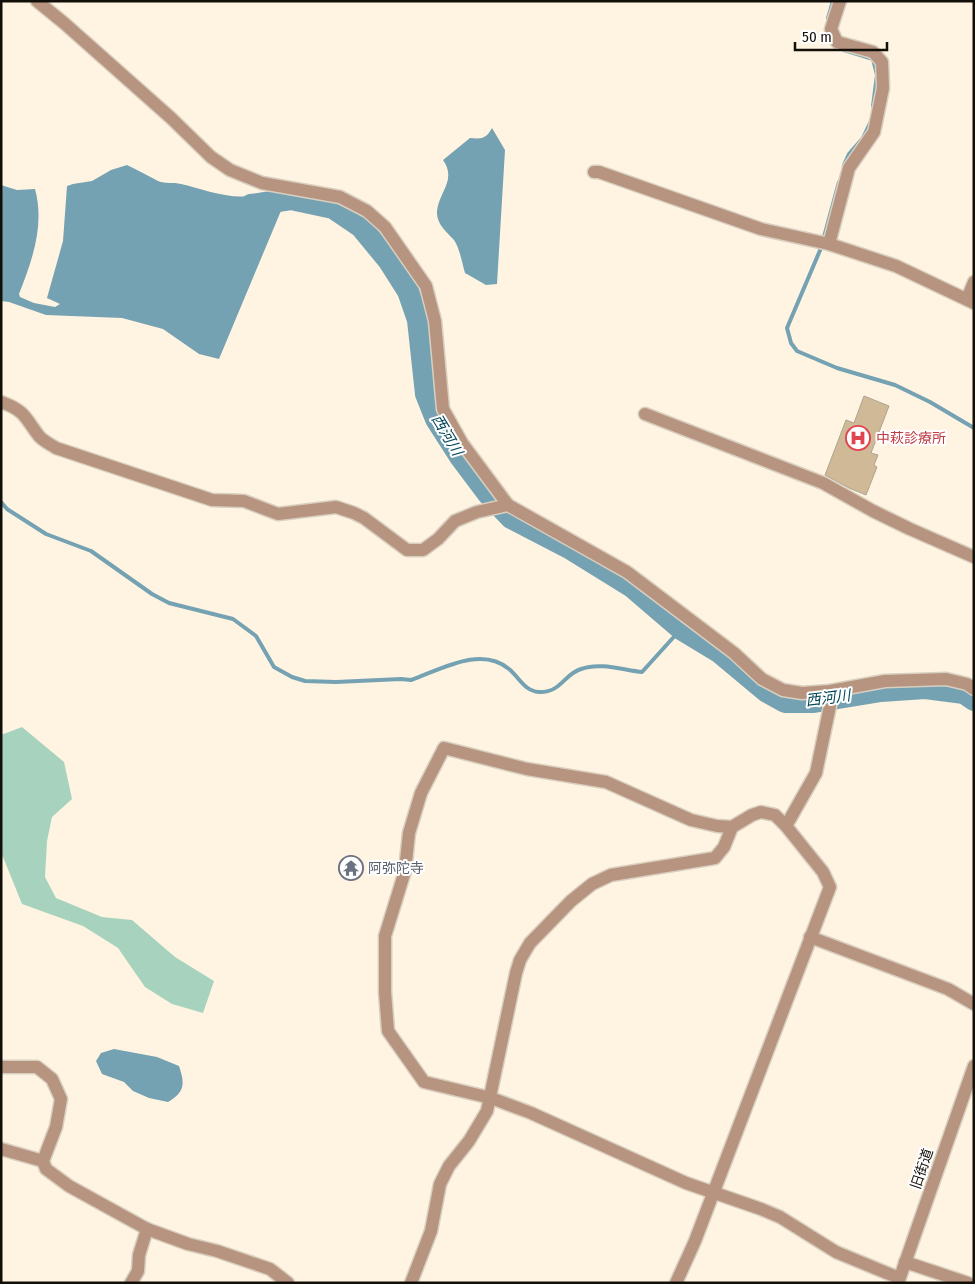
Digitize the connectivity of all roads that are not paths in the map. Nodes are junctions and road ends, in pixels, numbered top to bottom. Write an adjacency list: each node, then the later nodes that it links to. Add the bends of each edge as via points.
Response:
1 (37, 1): 9 (street, via 157,105 211,157 230,170 262,183 340,197 367,210 385,227 426,286 436,321 443,409)
2 (840, 1): 4 (street, via 831,29 837,42 873,52 882,62 883,88 874,132 849,168)
3 (594, 172): 4 (street, via 761,229)
4 (828, 243): 6 (street, via 896,266)
5 (974, 282): 6 (street)
6 (970, 301)
7 (1, 402): 9 (street, via 14,406 40,437 56,448 212,500 244,501 278,514 336,507 354,512 407,550 423,550 456,521)
8 (645, 414): 10 (street, via 823,483 910,530)
9 (503, 506): 12 (street, via 627,572 734,653 762,680 783,690)
10 (974, 557)
11 (974, 688): 12 (street, via 946,679 885,681)
12 (830, 697): 13 (street, via 816,774)
13 (786, 826): 14 (street, via 775,815 761,812); 15 (street, via 824,872 830,887)
14 (732, 827): 19 (street, via 724,847 715,858 611,875 592,884 570,901 530,943 516,972); 19 (street, via 691,820 606,782 527,769 444,748 418,800 409,832 406,871 385,936 388,1031 424,1082)
15 (810, 937): 16 (street, via 948,989); 22 (street)
16 (974, 1004)
17 (974, 1066): 24 (street, 旧街道)
18 (1, 1067): 21 (street, via 36,1067 52,1079 61,1099 56,1127)
19 (490, 1098): 22 (street); 28 (street, via 487,1111 440,1184 431,1231)
20 (1, 1149): 21 (street)
21 (43, 1161): 23 (street, via 46,1169 68,1186)
22 (713, 1193): 25 (street, via 780,1217 836,1252); 29 (street)
23 (147, 1229): 26 (street, via 138,1271); 27 (street, via 270,1269)
24 (905, 1262): 25 (street, 旧街道); 30 (street)
25 (899, 1280)
26 (131, 1283)
27 (288, 1283)
28 (410, 1283)
29 (676, 1283)
30 (968, 1283)

